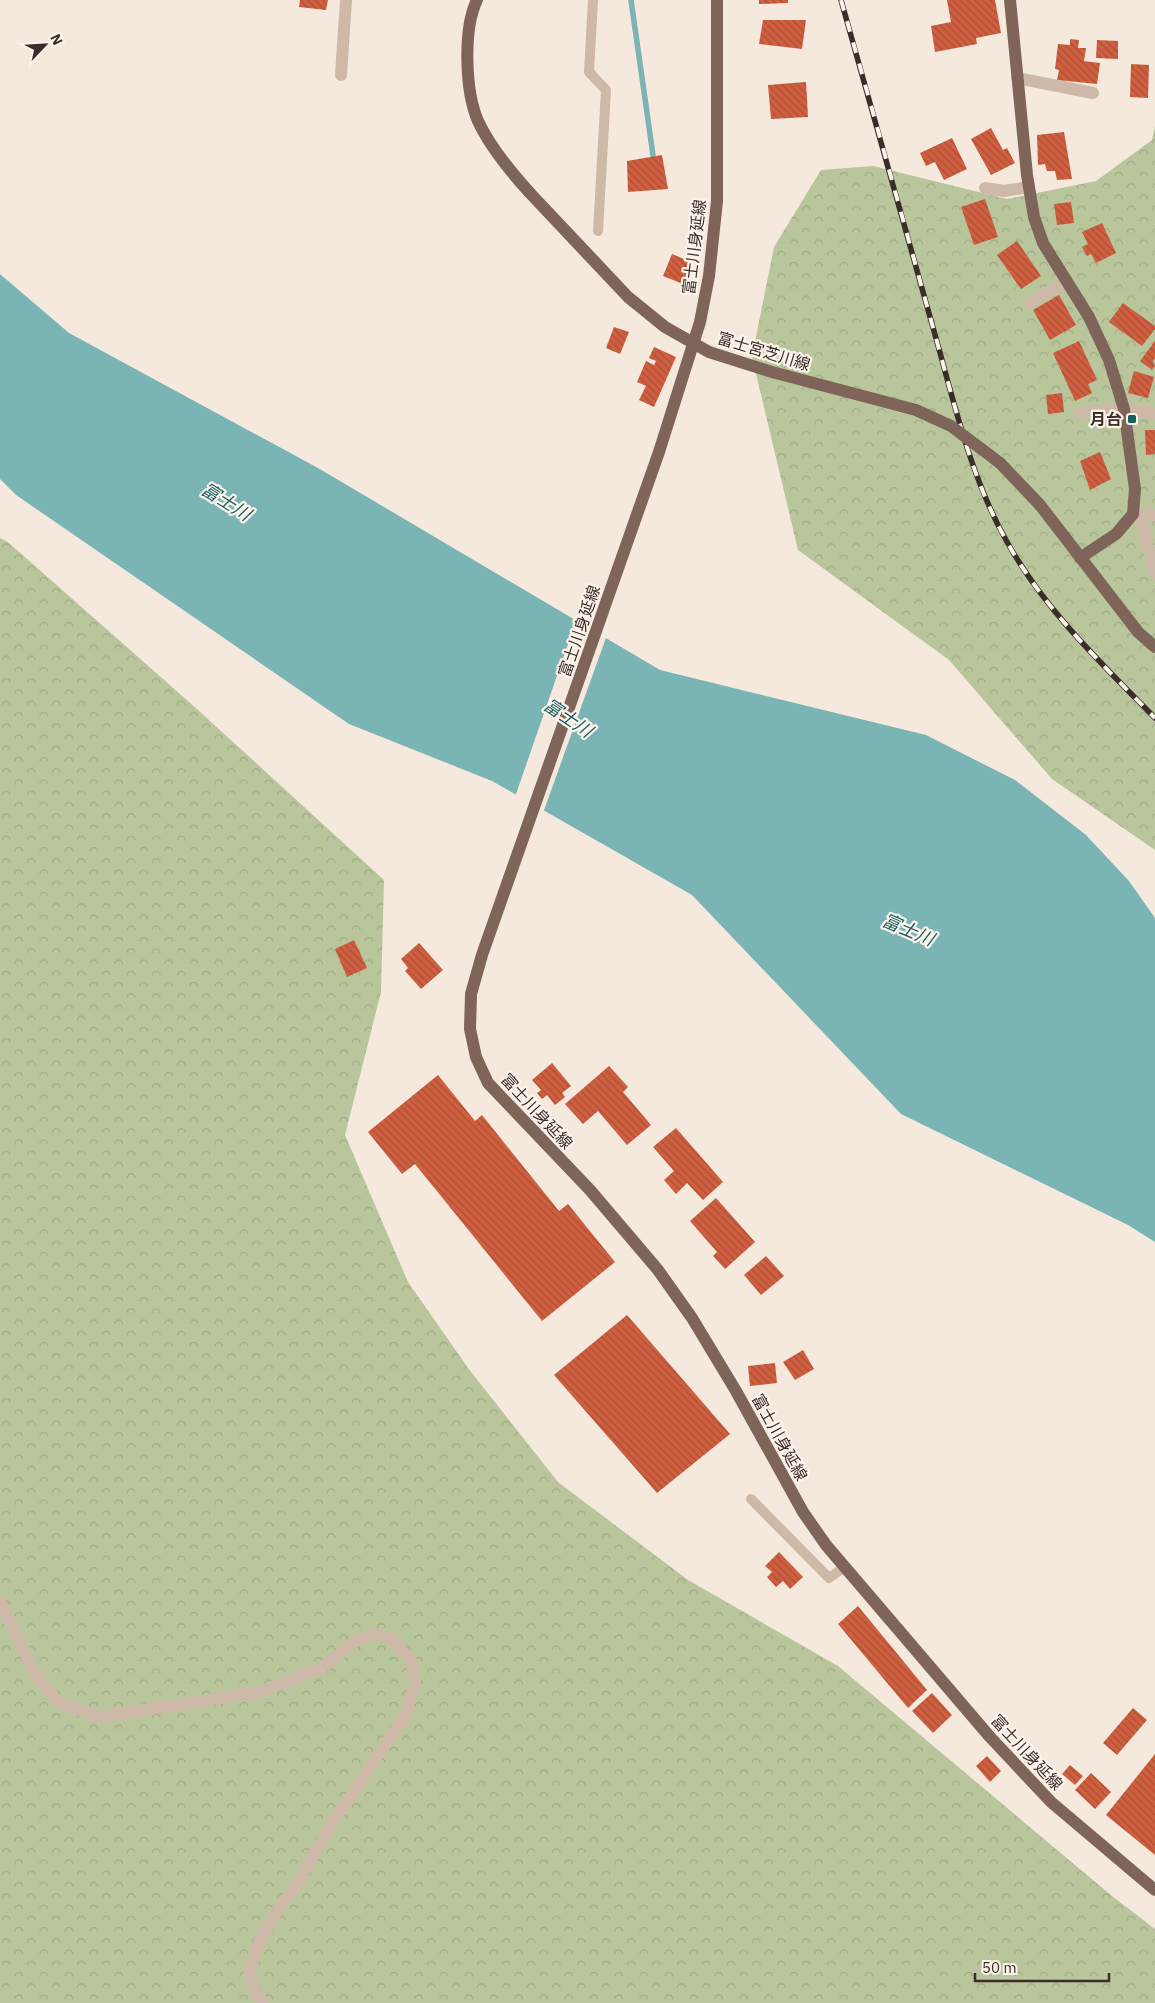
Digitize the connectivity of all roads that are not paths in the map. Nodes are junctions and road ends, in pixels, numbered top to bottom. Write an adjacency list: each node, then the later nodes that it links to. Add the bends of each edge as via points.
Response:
1 (346, 0): 6 (street)
2 (477, 0): 19 (main road, 富士宮芝川線, bridge, via 468,31 468,75 478,120 504,163 628,297 665,327 709,352 916,410 951,426 1000,463 1040,505)
3 (593, 0): 11 (lane, via 589,72 606,90)
4 (717, 0): 23 (main road, 富士川身延線, via 717,201 709,276 700,322 659,452 482,955 471,994 470,1030 476,1057 488,1084 590,1190 658,1270 692,1318 803,1512)
5 (1010, 0): 7 (main road)
6 (341, 75)
7 (1017, 78): 8 (street); 9 (main road)
8 (1093, 93)
9 (1029, 187): 10 (street, via 1004,191); 12 (main road, via 1042,243)
10 (986, 188)
11 (598, 231)
12 (1067, 282): 13 (street); 14 (main road, via 1089,317 1109,360)
13 (1031, 302)
14 (1124, 409): 15 (street); 16 (street); 17 (main road, via 1135,489)
15 (1155, 413)
16 (1079, 414)
17 (1133, 514): 18 (street); 19 (main road, via 1116,534); 20 (street, via 1143,525)
18 (1155, 515)
19 (1080, 558): 21 (main road, 富士宮芝川線, via 1138,632)
20 (1155, 574)
21 (1155, 647)
22 (751, 1499): 23 (lane, via 829,1578)
23 (845, 1567): 25 (main road, 富士川身延線, via 990,1737 1051,1802)
24 (0, 1601): 26 (street, via 35,1674 59,1703 99,1717 260,1692 323,1667 370,1634 390,1637 411,1660 415,1684 405,1716 334,1820 259,1942 249,1971 257,1996)
25 (1155, 1890)
26 (263, 2003)

